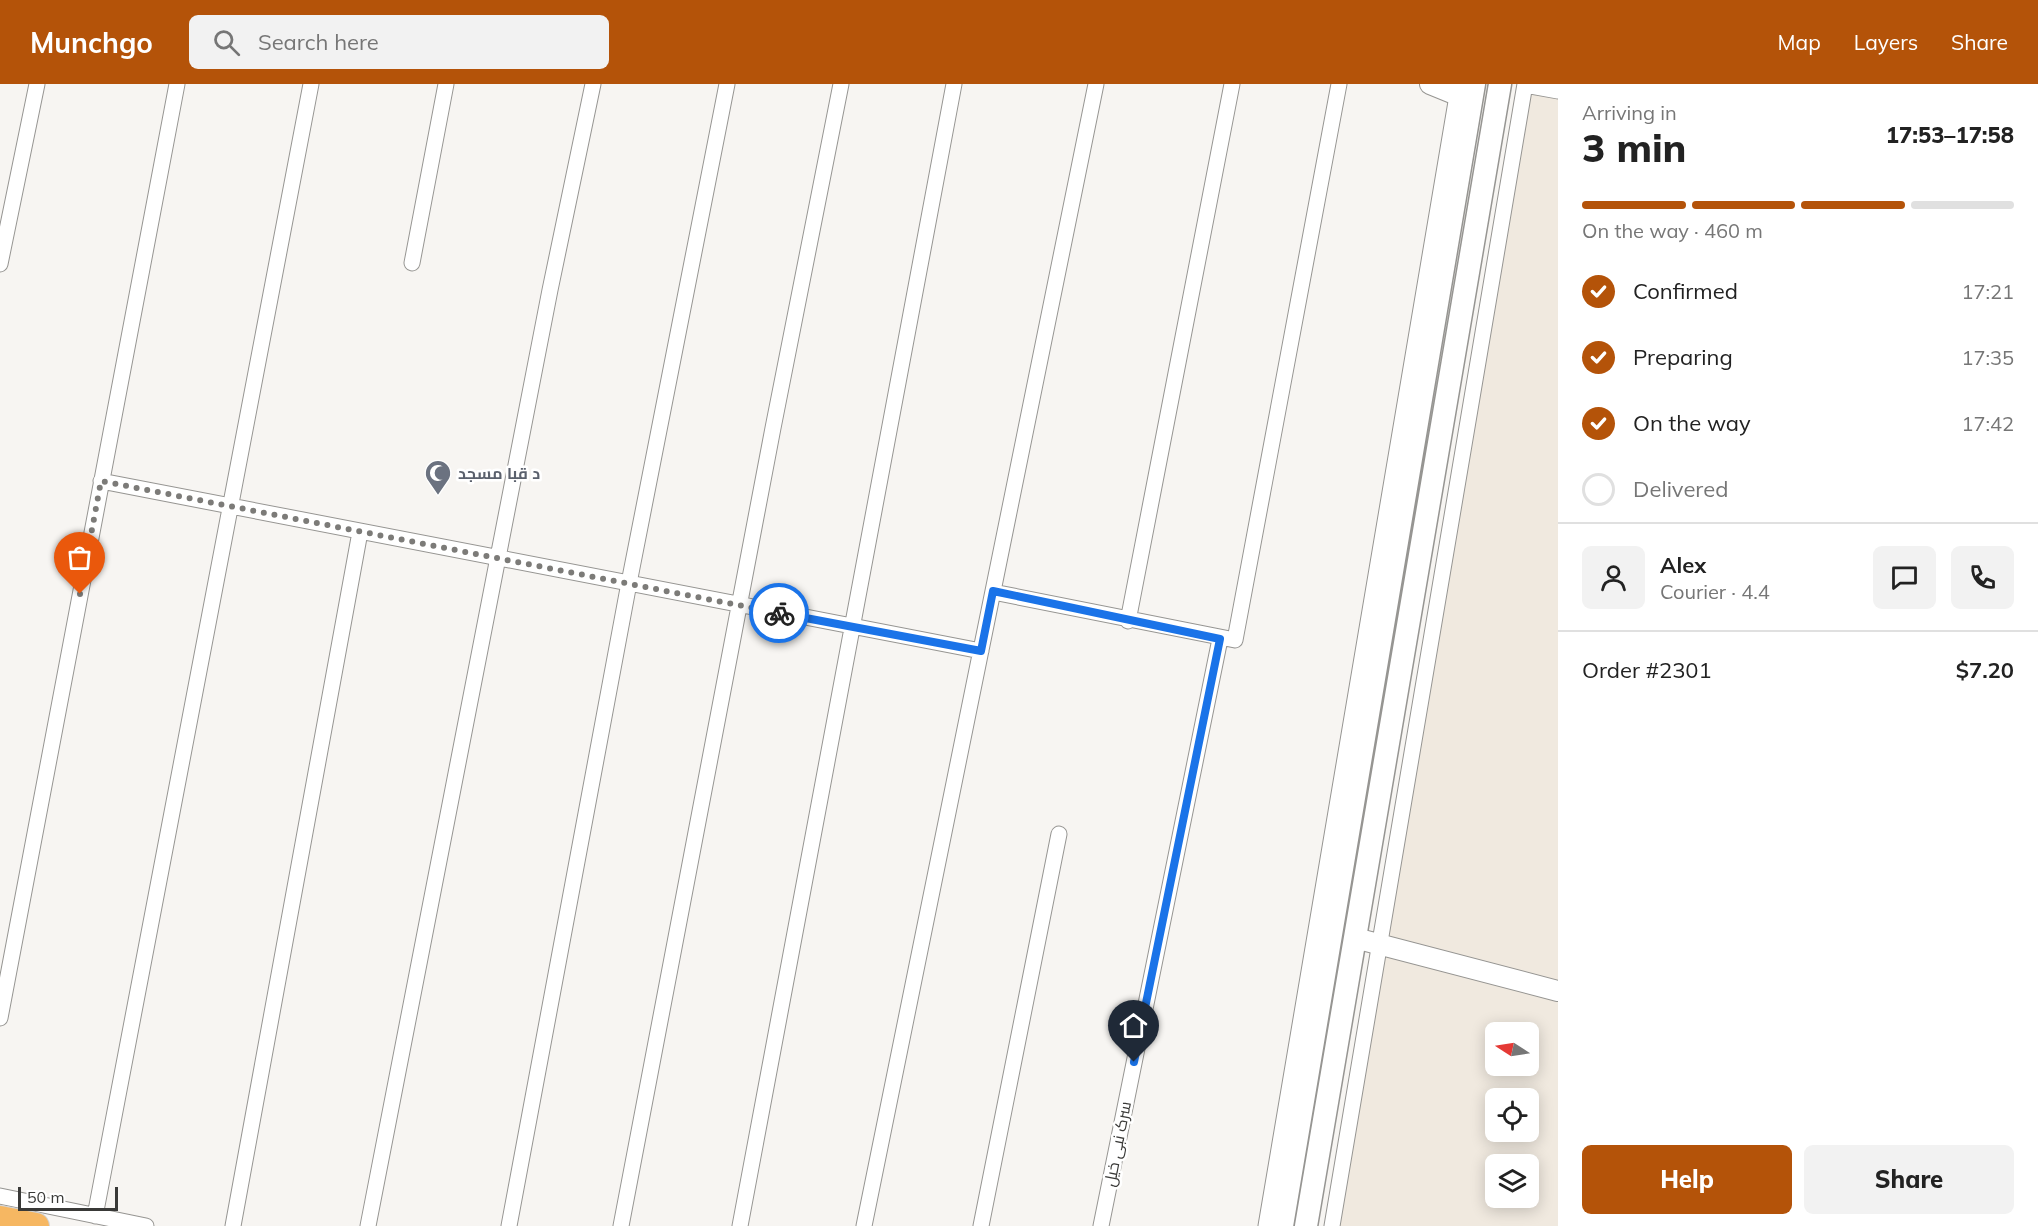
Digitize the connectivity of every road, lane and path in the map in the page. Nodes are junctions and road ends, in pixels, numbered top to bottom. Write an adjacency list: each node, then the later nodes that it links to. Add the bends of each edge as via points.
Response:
1 (37, 84): 18 (street)
2 (177, 84): 19 (street)
3 (311, 84): 20 (street)
4 (446, 84): 17 (street)
5 (593, 84): 22 (street)
6 (727, 84): 23 (street)
7 (842, 84): 25 (street)
8 (954, 84): 27 (street)
9 (1096, 84): 24 (street)
10 (1232, 84): 26 (street)
11 (1340, 84): 28 (street, via 1238,636 1235,640)
12 (1430, 84): 15 (street)
13 (1500, 84): 31 (main road)
14 (1525, 84): 16 (street); 32 (street)
15 (1463, 88): 49 (street); 50 (main road)
16 (1558, 91)
17 (412, 262)
18 (0, 264)
19 (101, 481): 20 (street); 34 (street)
20 (229, 507): 21 (street); 37 (street)
21 (360, 532): 22 (street); 41 (street)
22 (499, 558): 23 (street); 42 (street)
23 (629, 583): 25 (street); 43 (street)
24 (993, 591): 26 (street); 29 (street)
25 (739, 605): 27 (street); 44 (street)
26 (1128, 621): 28 (street)
27 (852, 628): 29 (street); 45 (street)
28 (1220, 639): 48 (street, سرک نبی خیل)
29 (981, 651): 46 (street)
30 (1059, 834): 47 (street)
31 (1355, 938): 32 (street); 51 (main road)
32 (1380, 943): 33 (street); 52 (street)
33 (1558, 991)
34 (2, 1002): 35 (street)
35 (0, 1018)
36 (0, 1196): 37 (street)
37 (95, 1216): 40 (street)
38 (0, 1219): 39 (highway)
39 (36, 1226)
40 (146, 1226)
41 (233, 1226)
42 (368, 1226)
43 (509, 1226)
44 (621, 1226)
45 (740, 1226)
46 (864, 1226)
47 (981, 1226)
48 (1101, 1226)
49 (1266, 1226)
50 (1282, 1226)
51 (1306, 1226)
52 (1332, 1226)

